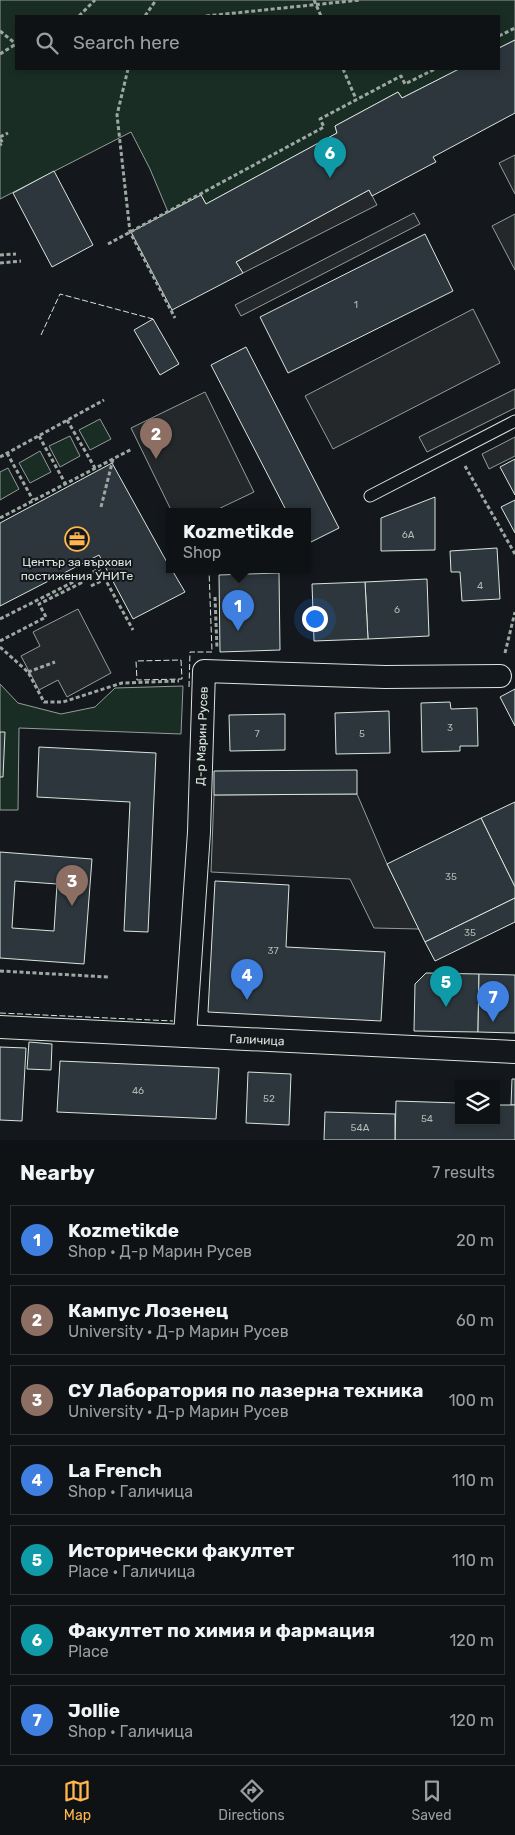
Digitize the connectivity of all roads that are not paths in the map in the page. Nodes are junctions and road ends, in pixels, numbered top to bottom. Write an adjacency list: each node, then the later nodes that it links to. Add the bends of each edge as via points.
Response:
1 (515, 421): 2 (lane)
2 (370, 496)
3 (500, 676): 5 (street, Д-р Марин Русев, via 385,677 204,671)
4 (0, 1027): 5 (street, Галичица)
5 (185, 1036): 6 (street, Галичица)
6 (515, 1052)

